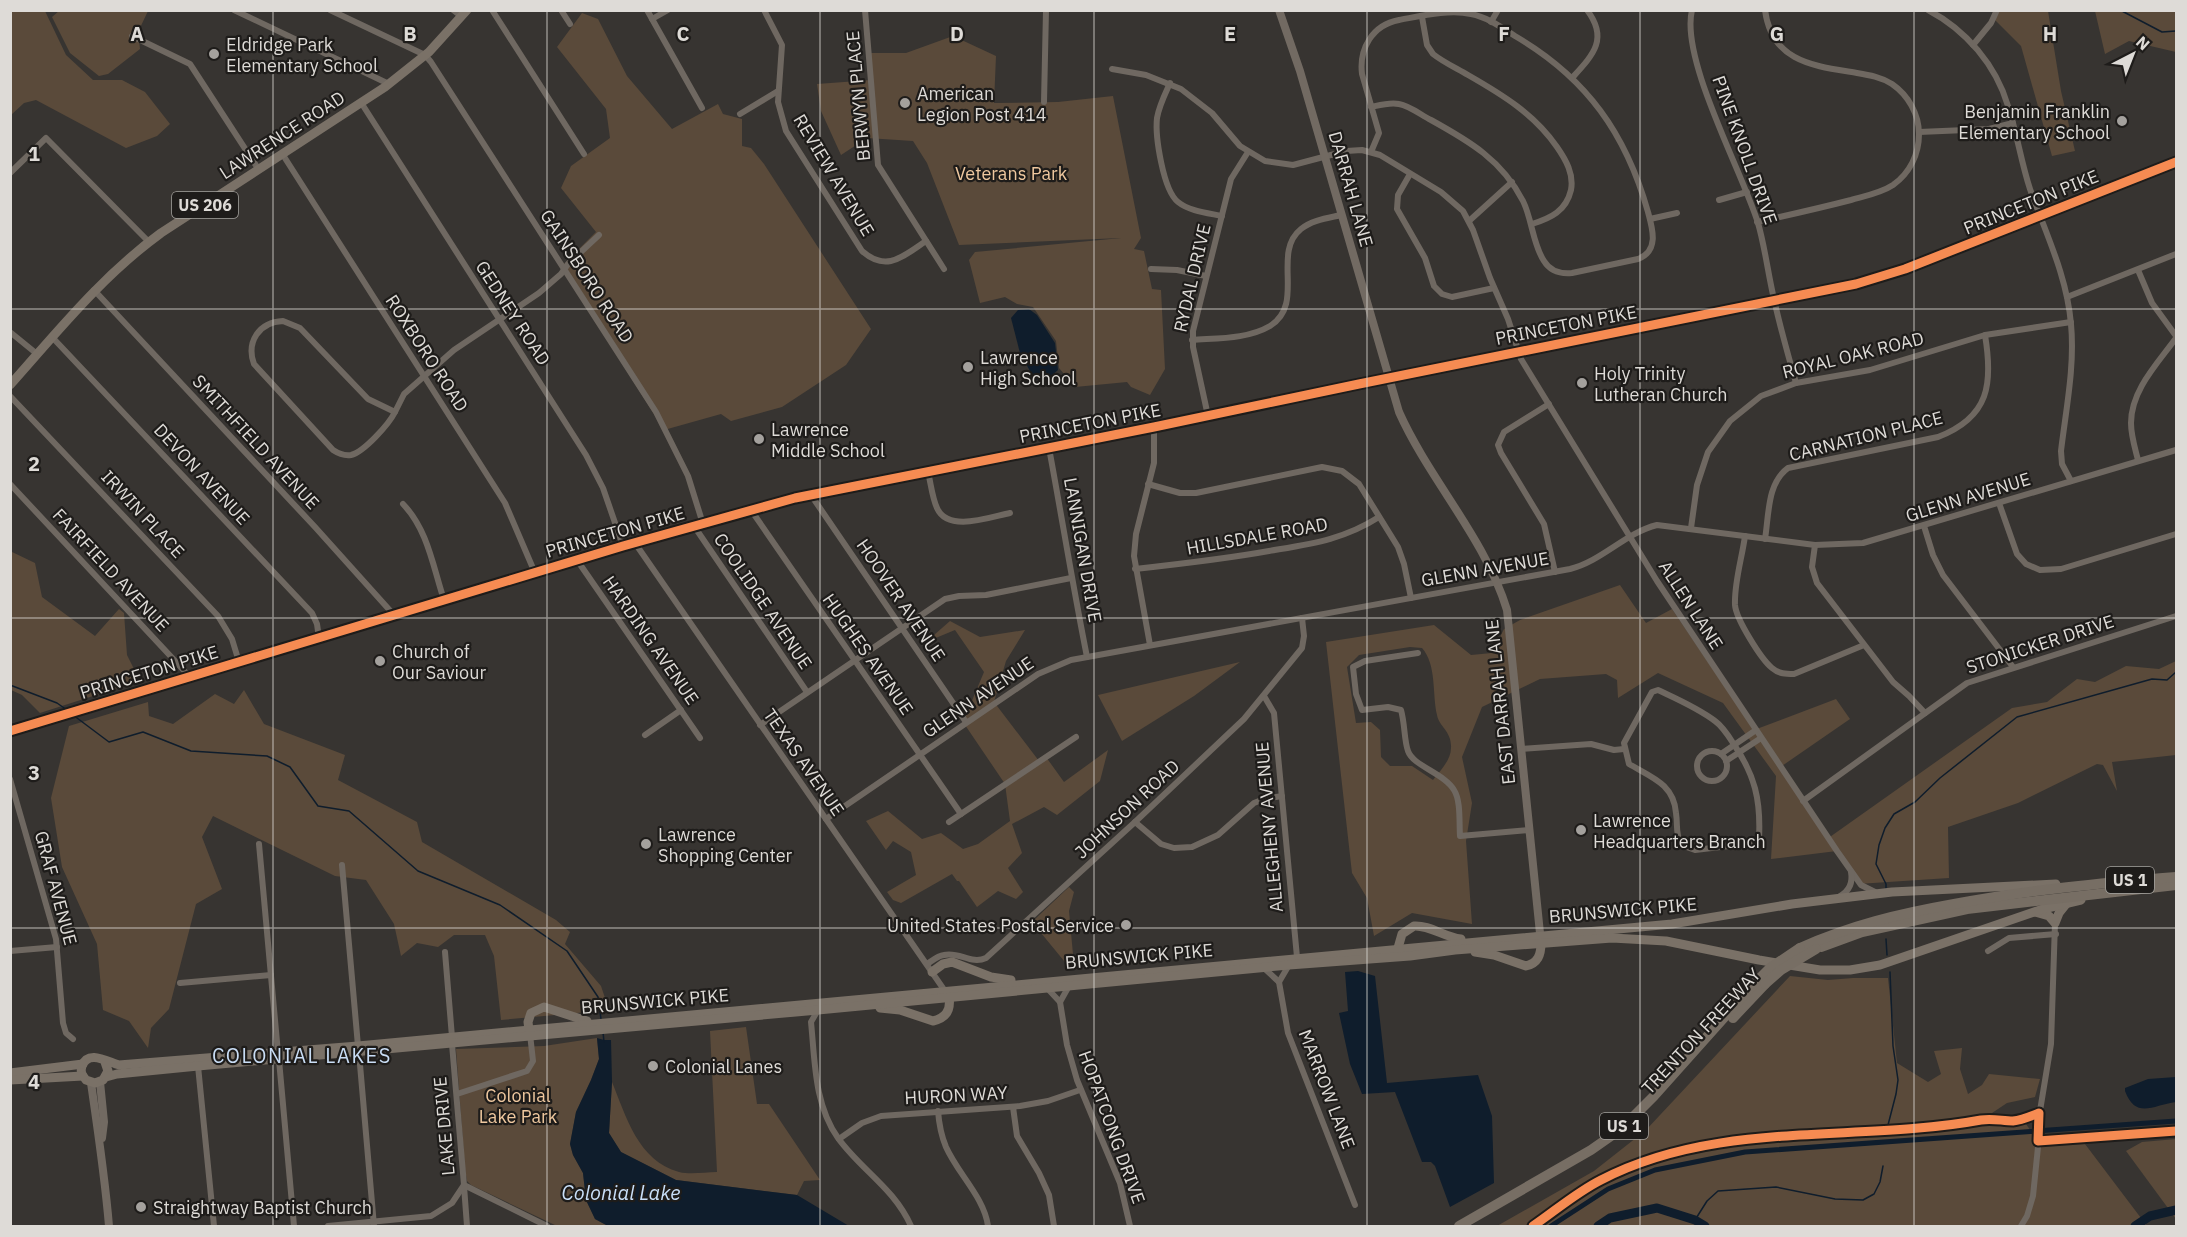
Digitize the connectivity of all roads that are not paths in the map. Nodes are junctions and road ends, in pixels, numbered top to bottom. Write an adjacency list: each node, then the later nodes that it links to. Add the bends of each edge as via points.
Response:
1 (234, 10): 29 (street)
2 (330, 10): 25 (street)
3 (453, 10): 18 (street)
4 (492, 10): 40 (street)
5 (561, 10): 22 (street)
6 (647, 10): 20 (street)
7 (668, 10): 20 (street)
8 (764, 10): 30 (street, REVIEW AVENUE, via 782,45)
9 (865, 10): 59 (street, BERWYN PLACE, via 877,162)
10 (1046, 10): 31 (street)
11 (1279, 10): 42 (main road, DARRAH LANE)
12 (1498, 10): 21 (street)
13 (1587, 10): 27 (street, via 1596,27 1596,46)
14 (1692, 10): 48 (street, PINE KNOLL DRIVE, via 1691,30 1703,81)
15 (1765, 10): 37 (street, via 1773,37 1800,61 1892,84 1910,102)
16 (1928, 10): 24 (street)
17 (1996, 10): 24 (street)
18 (465, 14): 25 (main road, LAWRENCE ROAD / US 206)
19 (1422, 17): 21 (street, via 1461,12); 33 (street, via 1388,24 1375,32 1366,45 1361,66); 57 (street, via 1427,45 1433,54 1520,108 1544,131 1568,165 1572,185 1567,201 1554,215)
20 (652, 19): 34 (street)
21 (1491, 22): 27 (street, via 1540,51)
22 (570, 24)
23 (132, 36): 44 (street, via 190,64)
24 (1973, 45): 36 (street, via 1999,82)
25 (425, 56): 29 (main road, LAWRENCE ROAD / US 206); 63 (street, GAINSBORO ROAD)
26 (1112, 69): 28 (street)
27 (1572, 78): 54 (street, via 1599,107 1622,142)
28 (1170, 83): 38 (street, via 1202,104); 52 (street, via 1156,127 1167,185 1184,206)
29 (389, 84): 32 (main road, LAWRENCE ROAD / US 206)
30 (778, 91): 35 (street); 59 (street, REVIEW AVENUE, via 786,131 862,251 878,261 891,261)
31 (1044, 102)
32 (362, 104): 41 (main road, LAWRENCE ROAD / US 206); 71 (street, GEDNEY ROAD)
33 (1371, 107): 39 (street, via 1379,133); 47 (street, via 1392,103 1406,106 1473,144 1497,163)
34 (702, 108)
35 (740, 114)
36 (2013, 123): 37 (street, via 1989,129); 53 (street)
37 (1919, 132): 56 (street, via 1911,166 1885,190)
38 (1248, 152): 42 (street, via 1282,165); 52 (street, RYDAL DRIVE, via 1231,179)
39 (1371, 152): 42 (street, via 1354,150); 46 (street, ALLEN LANE)
40 (584, 154)
41 (283, 155): 44 (main road, LAWRENCE ROAD / US 206); 80 (street, ROXBORO ROAD)
42 (1324, 158): 51 (main road, DARRAH LANE)
43 (2176, 162): 53 (main road, PRINCETON PIKE)
44 (259, 170): 60 (main road, LAWRENCE ROAD / US 206)
45 (10, 173): 60 (street, via 46,138)
46 (1410, 174): 55 (street, ALLEN LANE, via 1449,197); 67 (street, via 1398,195 1397,209 1425,258 1434,286 1452,297)
47 (1512, 182): 55 (street); 57 (street)
48 (1747, 192): 49 (street); 56 (street, PINE KNOLL DRIVE)
49 (1719, 200)
50 (1677, 213): 54 (street)
51 (1341, 215): 77 (street, via 1306,225 1293,239 1289,251 1288,300 1275,322 1250,334); 81 (main road, DARRAH LANE)
52 (1222, 216): 66 (street, RYDAL DRIVE)
53 (2040, 216): 69 (street); 70 (main road, PRINCETON PIKE, via 1873,280)
54 (1650, 219): 57 (street, via 1654,237 1643,257 1572,273 1553,270 1542,259)
55 (1469, 221): 67 (street, ALLEN LANE)
56 (1757, 222): 70 (street, PINE KNOLL DRIVE)
57 (1532, 224)
58 (599, 235): 63 (street)
59 (926, 241): 62 (street, BERWYN PLACE)
60 (149, 242): 68 (main road, LAWRENCE ROAD / US 206)
61 (2176, 254): 65 (street)
62 (942, 266)
63 (564, 269): 71 (street, via 539,293); 102 (street, GAINSBORO ROAD, via 667,431 688,476)
64 (1151, 269): 66 (street)
65 (2138, 270): 69 (street); 76 (street, via 2152,303)
66 (1206, 276): 77 (street, RYDAL DRIVE)
67 (1494, 288): 78 (street, ALLEN LANE)
68 (94, 290): 75 (main road, LAWRENCE ROAD / US 206); 121 (street, SMITHFIELD AVENUE)
69 (2067, 297): 72 (street)
70 (1774, 300): 78 (main road, PRINCETON PIKE); 82 (street, PINE KNOLL DRIVE)
71 (500, 319): 80 (street, via 454,350); 112 (street, GEDNEY ROAD, via 586,455 610,506)
72 (2071, 322): 74 (street, ROYAL OAK ROAD); 93 (street, via 2071,366 2061,451 2062,464)
73 (10, 332): 79 (street)
74 (1985, 335): 82 (street, ROYAL OAK ROAD, via 1870,370); 109 (street, CARNATION PLACE, via 1989,380 1979,406 1967,421 1938,437 1788,468 1773,487)
75 (52, 337): 79 (main road, LAWRENCE ROAD / US 206); 125 (street, DEVON AVENUE, via 312,613)
76 (2176, 337): 91 (street, via 2133,404 2131,432)
77 (1192, 340): 87 (street, RYDAL DRIVE)
78 (1518, 352): 81 (main road, PRINCETON PIKE); 85 (street, ALLEN LANE)
79 (37, 354): 83 (main road, LAWRENCE ROAD / US 206)
80 (425, 377): 86 (street, via 404,394); 116 (street, ROXBORO ROAD, via 506,503)
81 (1388, 378): 87 (main road, PRINCETON PIKE); 118 (main road, EAST DARRAH LANE, via 1410,434)
82 (1796, 383): 105 (street, ROYAL OAK ROAD, via 1749,403 1721,431 1703,464)
83 (10, 385)
84 (10, 396): 131 (street, IRWIN PLACE, via 218,616 232,639)
85 (1549, 404): 108 (street, ALLEN LANE); 115 (street, via 1504,432 1498,444 1544,524)
86 (395, 412): 86 (street, via 359,451 350,455 336,452 257,369 251,351 253,338 272,322 295,324 368,399)
87 (1208, 416): 88 (main road, PRINCETON PIKE)
88 (1154, 428): 89 (main road, PRINCETON PIKE); 95 (street, via 1154,459)
89 (1049, 448): 92 (main road, PRINCETON PIKE); 117 (street, LANNIGAN DRIVE)
90 (2176, 450): 91 (street, GLENN AVENUE)
91 (2138, 460): 93 (street, GLENN AVENUE)
92 (928, 472): 96 (main road, PRINCETON PIKE); 100 (street, via 937,508 947,520 957,523)
93 (2071, 481): 97 (street, GLENN AVENUE)
94 (10, 484): 133 (street, FAIRFIELD AVENUE)
95 (1148, 484): 101 (street, via 1196,494 1329,467 1354,479); 114 (street, via 1136,534)
96 (811, 495): 99 (main road, PRINCETON PIKE); 124 (street, HOOVER AVENUE)
97 (1999, 503): 104 (street, GLENN AVENUE); 106 (street, via 2017,554 2026,564 2040,570 2061,569)
98 (403, 504): 120 (street, via 422,530)
99 (751, 510): 102 (main road, PRINCETON PIKE); 130 (street, HUGHES AVENUE)
100 (1010, 513)
101 (1379, 517): 114 (street, HILLSDALE ROAD, via 1331,540 1222,560); 119 (street, via 1401,556)
102 (703, 524): 103 (main road, PRINCETON PIKE)
103 (694, 526): 110 (main road, PRINCETON PIKE); 134 (street, COOLIDGE AVENUE)
104 (1924, 526): 111 (street, GLENN AVENUE, via 1863,543); 132 (street, via 1943,575)
105 (1691, 528): 107 (street, GLENN AVENUE); 108 (street, GLENN AVENUE, via 1657,525)
106 (2176, 534)
107 (1745, 536): 109 (street, GLENN AVENUE); 127 (street, via 1735,608 1739,621 1773,669 1794,674)
108 (1630, 538): 115 (street, GLENN AVENUE, via 1585,565); 140 (street, ALLEN LANE)
109 (1765, 539): 111 (street, GLENN AVENUE)
110 (635, 543): 112 (main road, PRINCETON PIKE); 139 (street, TEXAS AVENUE)
111 (1815, 545): 127 (street, via 1815,579)
112 (623, 546): 113 (main road, PRINCETON PIKE)
113 (577, 560): 116 (main road, PRINCETON PIKE); 136 (street, HARDING AVENUE)
114 (1135, 569): 126 (street)
115 (1555, 572): 118 (street, GLENN AVENUE)
116 (535, 573): 120 (main road, PRINCETON PIKE)
117 (1071, 578): 124 (street, via 986,595 951,597); 129 (street, LANNIGAN DRIVE)
118 (1497, 582): 119 (street, GLENN AVENUE); 147 (main road, EAST DARRAH LANE, via 1510,622)
119 (1411, 598): 123 (street, GLENN AVENUE)
120 (444, 600): 121 (main road, PRINCETON PIKE)
121 (394, 615): 125 (main road, PRINCETON PIKE)
122 (2176, 616): 132 (street, STONICKER DRIVE)
123 (1302, 618): 126 (street, GLENN AVENUE); 135 (street, JOHNSON ROAD, via 1302,648)
124 (902, 628): 130 (street); 138 (street, HOOVER AVENUE)
125 (319, 638): 131 (main road, PRINCETON PIKE)
126 (1150, 645): 129 (street, GLENN AVENUE)
127 (1864, 645): 137 (street, via 1893,682)
128 (1418, 653): 160 (street, via 1365,661 1353,667 1362,710 1401,710 1408,752 1454,790 1460,836)
129 (1087, 657): 138 (street, GLENN AVENUE, via 1048,668)
130 (855, 660): 134 (street); 151 (street, HUGHES AVENUE)
131 (239, 662): 133 (main road, PRINCETON PIKE)
132 (2013, 667): 137 (street, STONICKER DRIVE, via 1967,683)
133 (190, 677): 141 (main road, PRINCETON PIKE)
134 (807, 692): 139 (street)
135 (1264, 696): 154 (street, ALLEGHENY AVENUE, via 1274,713); 159 (street, JOHNSON ROAD)
136 (681, 710): 142 (street); 144 (street, HARDING AVENUE)
137 (1925, 713): 155 (street, STONICKER DRIVE)
138 (966, 722): 151 (street, GLENN AVENUE)
139 (760, 725): 157 (street, TEXAS AVENUE)
140 (1756, 730): 145 (street, ALLEN LANE); 146 (street)
141 (10, 731)
142 (645, 735)
143 (1076, 737): 156 (street)
144 (700, 738)
145 (1761, 738): 149 (street); 155 (street, ALLEN LANE)
146 (1734, 745): 148 (street, via 1718,723 1658,690 1647,700); 149 (street); 150 (street)
147 (1522, 749): 148 (street, via 1591,744); 160 (main road, EAST DARRAH LANE)
148 (1624, 749): 149 (street, via 1629,764 1670,789 1677,814 1676,833 1681,845 1695,850 1760,839 1752,774)
149 (1740, 753): 152 (street)
150 (1721, 754): 152 (street); 152 (street, via 1711,750 1702,754 1696,767 1700,776 1709,781 1719,779 1726,771)
151 (920, 755): 156 (street, HUGHES AVENUE); 157 (street, GLENN AVENUE)
152 (1726, 761)
153 (10, 779): 176 (street, GRAF AVENUE)
154 (1282, 796): 159 (street, via 1254,803 1218,835 1192,847 1161,844); 182 (street, ALLEGHENY AVENUE)
155 (1803, 801): 163 (street, ALLEN LANE)
156 (961, 814): 158 (street)
157 (826, 819): 184 (street, TEXAS AVENUE)
158 (949, 822)
159 (1135, 822): 184 (street, JOHNSON ROAD, via 986,958 977,961 944,955)
160 (1530, 830): 174 (main road, EAST DARRAH LANE)
161 (259, 844): 186 (street)
162 (342, 865): 203 (street)
163 (1850, 869): 168 (street, ALLEN LANE, via 1864,887); 169 (street, via 1851,885)
164 (2176, 877): 165 (highway, BRUNSWICK PIKE / US 1)
165 (2084, 884): 168 (main road, BRUNSWICK PIKE); 230 (highway, TRENTON FREEWAY / US 1, bridge, via 1900,914 1836,932 1800,948 1754,984 1621,1129)
166 (2176, 885): 167 (highway, BRUNSWICK PIKE / US 1)
167 (2119, 891): 170 (main road, BRUNSWICK PIKE); 231 (highway, TRENTON FREEWAY / US 1, bridge, via 1967,909 1863,932 1816,949 1766,984 1620,1138)
168 (1880, 893): 169 (main road, BRUNSWICK PIKE)
169 (1836, 898): 174 (main road, BRUNSWICK PIKE, via 1694,921)
170 (2067, 903): 171 (main road, BRUNSWICK PIKE); 172 (main road)
171 (2035, 912): 172 (main road, via 2049,916); 174 (main road, BRUNSWICK PIKE, via 1880,965 1850,970 1820,970 1652,939)
172 (2055, 923): 173 (street)
173 (2056, 934): 179 (street, via 2009,938); 232 (street, via 2052,1035 2038,1123 2033,1196)
174 (1541, 939): 175 (main road, BRUNSWICK PIKE); 177 (main road, BRUNSWICK PIKE); 177 (main road, via 1538,960 1526,966 1494,955)
175 (1487, 940): 181 (main road, BRUNSWICK PIKE); 181 (main road, via 1456,938 1414,926 1402,934)
176 (57, 947): 178 (street); 201 (street, GRAF AVENUE, via 63,1023)
177 (1455, 950): 181 (main road, BRUNSWICK PIKE)
178 (10, 951)
179 (1988, 951)
180 (445, 952): 202 (street, LAKE DRIVE)
181 (1403, 954): 182 (main road, BRUNSWICK PIKE); 183 (main road, BRUNSWICK PIKE)
182 (1297, 957): 187 (main road, BRUNSWICK PIKE)
183 (1289, 965): 185 (main road, BRUNSWICK PIKE); 188 (street)
184 (929, 968): 187 (main road, via 952,962 991,977); 192 (street, TEXAS AVENUE)
185 (1264, 968): 188 (street); 190 (main road, BRUNSWICK PIKE)
186 (271, 975): 189 (street); 204 (street)
187 (1037, 982): 192 (main road, BRUNSWICK PIKE)
188 (1279, 982): 218 (street, MARROW LANE, via 1288,1033)
189 (180, 983)
190 (1069, 986): 191 (main road, BRUNSWICK PIKE); 193 (street)
191 (1047, 988): 192 (main road, BRUNSWICK PIKE); 193 (street)
192 (947, 994): 194 (main road, BRUNSWICK PIKE); 194 (main road, via 948,1011 933,1021 900,1010); 199 (main road, BRUNSWICK PIKE)
193 (1060, 1002): 212 (street, HOPATCONG DRIVE)
194 (851, 1006): 195 (main road, BRUNSWICK PIKE)
195 (818, 1010): 196 (main road, BRUNSWICK PIKE); 197 (street)
196 (798, 1012): 197 (street); 199 (main road, BRUNSWICK PIKE)
197 (810, 1022): 216 (street, via 820,1101)
198 (596, 1025): 199 (main road, BRUNSWICK PIKE); 200 (main road, BRUNSWICK PIKE); 200 (main road, via 544,1007 531,1013)
199 (614, 1025)
200 (530, 1033): 202 (main road, BRUNSWICK PIKE); 213 (street, via 533,1061 527,1071)
201 (73, 1039)
202 (452, 1040): 203 (main road, BRUNSWICK PIKE); 213 (street, LAKE DRIVE)
203 (358, 1049): 204 (main road, BRUNSWICK PIKE); 219 (street)
204 (278, 1056): 205 (main road, BRUNSWICK PIKE, via 119,1065); 207 (main road, BRUNSWICK PIKE); 222 (street)
205 (105, 1062): 206 (main road, via 93,1057); 211 (main road, via 108,1071)
206 (83, 1064): 208 (main road); 209 (main road)
207 (198, 1066): 211 (main road, BRUNSWICK PIKE, via 117,1074); 221 (street)
208 (10, 1073)
209 (82, 1076): 210 (main road); 211 (main road)
210 (10, 1080)
211 (99, 1081): 220 (main road, via 95,1122 102,1148)
212 (1080, 1090): 214 (street, HURON WAY); 229 (street, HOPATCONG DRIVE, via 1120,1183)
213 (456, 1094): 217 (street, LAKE DRIVE)
214 (1013, 1107): 215 (street, HURON WAY); 228 (street, via 1017,1136 1048,1195)
215 (938, 1111): 216 (street, HURON WAY, via 881,1116); 227 (street, via 946,1146 983,1208)
216 (838, 1139): 226 (street, via 894,1198)
217 (464, 1185): 219 (street, via 452,1203 431,1216); 224 (street); 225 (street, LAKE DRIVE)
218 (1355, 1205)
219 (374, 1224): 223 (street)
220 (109, 1227)
221 (214, 1227)
222 (294, 1227)
223 (328, 1227)
224 (467, 1227)
225 (547, 1227)
226 (911, 1227)
227 (988, 1227)
228 (1054, 1227)
229 (1130, 1227)
230 (1459, 1227)
231 (1473, 1227)
232 (2021, 1227)

